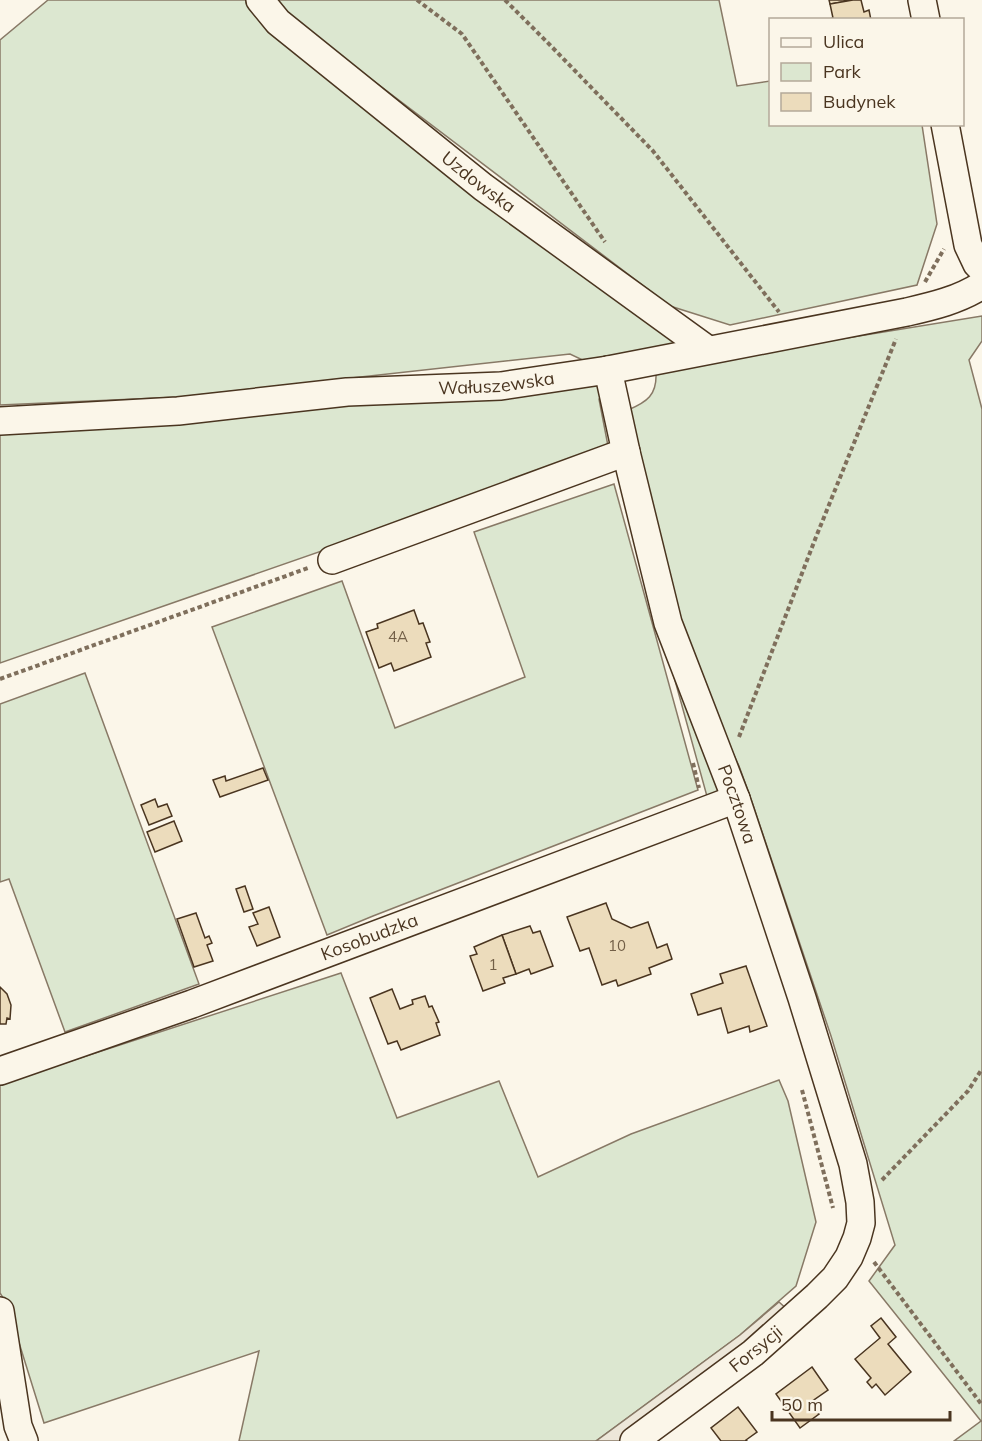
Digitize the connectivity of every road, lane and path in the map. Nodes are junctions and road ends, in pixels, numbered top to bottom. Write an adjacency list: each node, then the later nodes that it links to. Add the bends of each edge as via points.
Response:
1 (260, 0): 13 (street, Uzdowska, via 278,22 483,186)
2 (417, 0): 8 (path, via 462,34)
3 (505, 0): 12 (path, via 653,151)
4 (922, 0): 5 (street)
5 (926, 18)
6 (945, 126): 9 (street, via 968,245)
7 (947, 245): 11 (path)
8 (608, 246)
9 (982, 269)
10 (982, 285): 11 (street, Wałuszewska, via 958,298)
11 (907, 312): 12 (street, Wałuszewska); 19 (path)
12 (796, 334): 13 (street, Wałuszewska)
13 (708, 350): 14 (street, Wałuszewska)
14 (608, 370): 15 (street, Wałuszewska, via 501,386 347,392 178,411); 16 (street, Pocztowa)
15 (0, 421)
16 (626, 452): 17 (street); 19 (street, Pocztowa, via 668,623)
17 (332, 560): 18 (path)
18 (0, 679)
19 (726, 771): 20 (street, Pocztowa)
20 (736, 799): 22 (street, Kosobudzka, via 192,1004); 23 (street, Pocztowa, via 809,1020 853,1164)
21 (982, 1069): 23 (path, via 968,1091)
22 (0, 1071)
23 (860, 1202): 24 (street, Pocztowa)
24 (857, 1238): 26 (path); 28 (street, Forsycji, via 849,1257 817,1296 753,1353)
25 (0, 1311): 27 (street, via 18,1426)
26 (982, 1405)
27 (24, 1441)
28 (634, 1441)

